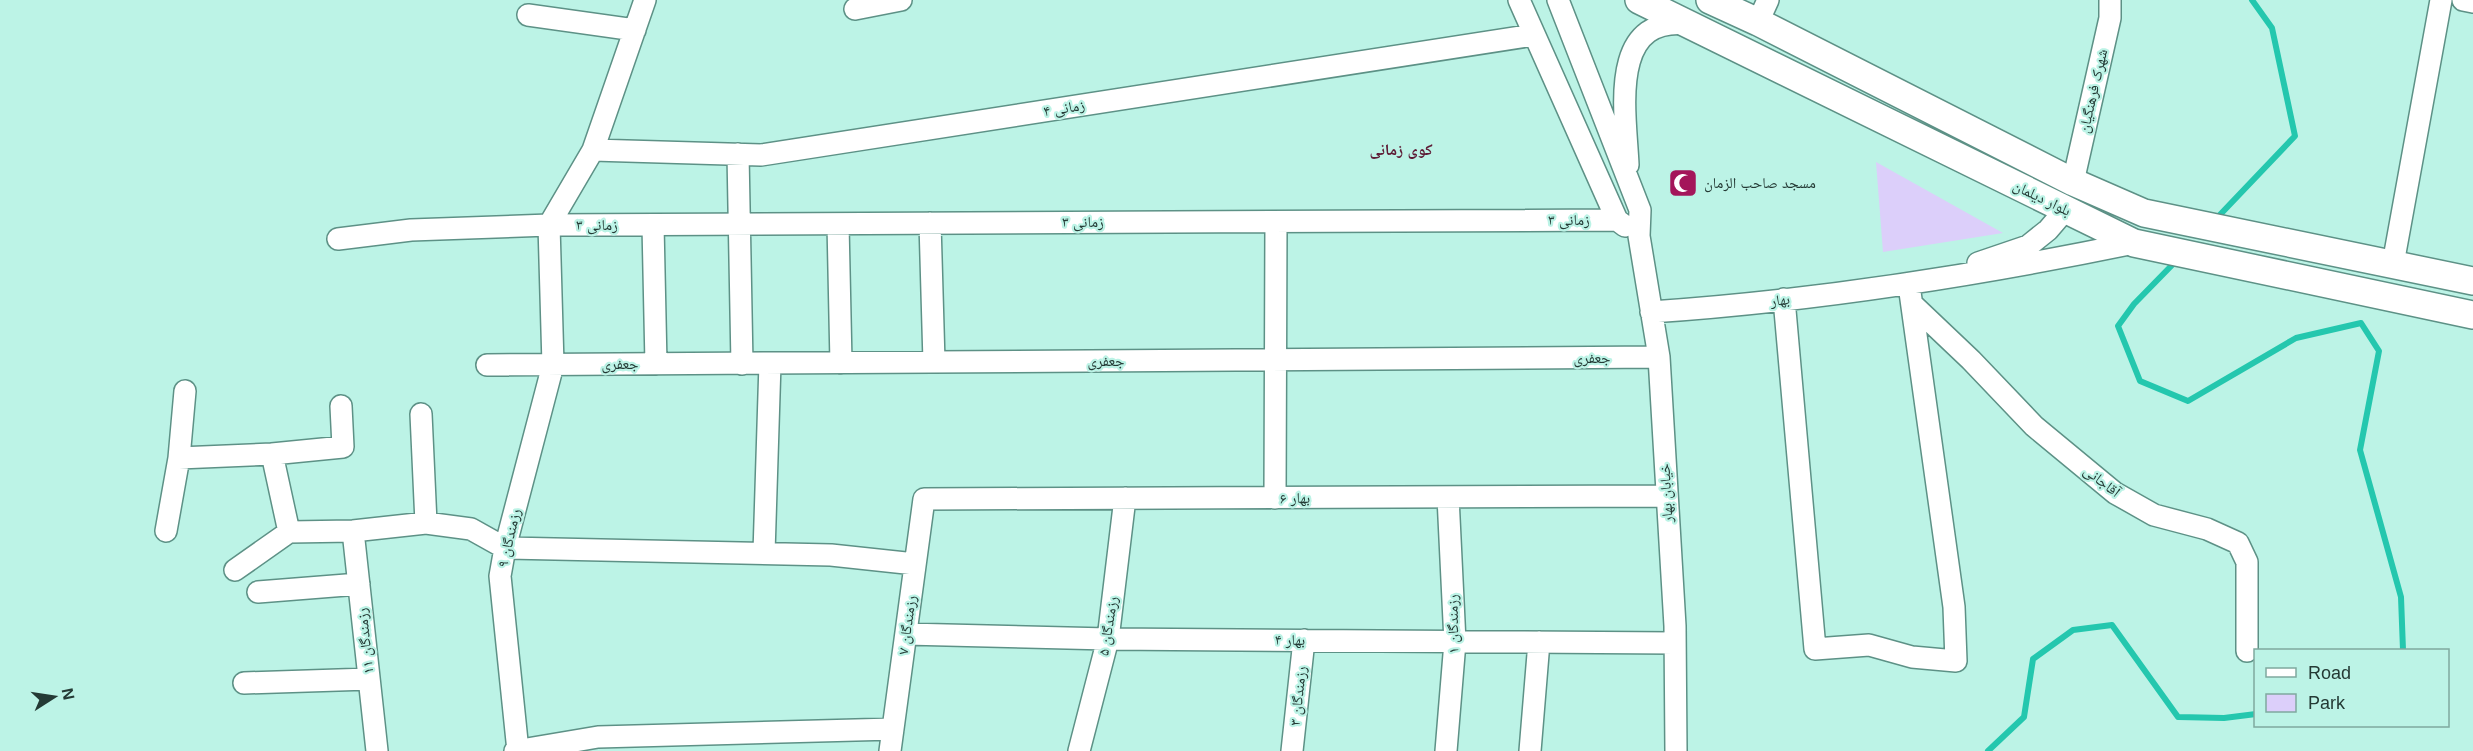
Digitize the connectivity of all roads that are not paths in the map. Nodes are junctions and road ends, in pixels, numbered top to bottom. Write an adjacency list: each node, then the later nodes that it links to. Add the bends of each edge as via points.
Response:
1 (645, 0): 15 (street)
2 (901, 0): 11 (street)
3 (1519, 0): 16 (street)
4 (1558, 0): 19 (street, خیابان بهار)
5 (1639, 0): 14 (main road, بلوار دیلمان)
6 (1710, 0): 12 (main road, بلوار دیلمان)
7 (2110, 0): 20 (street, شهرک فرهنگیان)
8 (2441, 0): 32 (street)
9 (2463, 0): 10 (street)
10 (2473, 2)
11 (855, 9)
12 (1763, 11): 20 (main road, بلوار دیلمان)
13 (528, 15): 15 (street)
14 (1692, 24): 19 (street, via 1656,28 1638,42 1627,62); 21 (main road, بلوار دیلمان)
15 (635, 30): 17 (street)
16 (1534, 35): 18 (street, زمانی ۴, via 761,155); 22 (street)
17 (593, 150): 18 (street, زمانی ۴); 27 (street)
18 (738, 154): 25 (street)
19 (1628, 180): 29 (street, خیابان بهار, via 1640,210)
20 (2073, 182): 21 (main road); 32 (main road, بلوار دیلمان, via 2144,213)
21 (2066, 209): 31 (main road, بلوار دیلمان); 34 (street, بهار, via 2028,246)
22 (1617, 220): 23 (street, زمانی ۳); 29 (street)
23 (1276, 222): 24 (street, زمانی ۳); 39 (street)
24 (930, 223): 26 (street, زمانی ۳); 40 (street)
25 (739, 224): 26 (street, زمانی ۳); 28 (street, زمانی ۳); 45 (street)
26 (838, 224): 42 (street)
27 (549, 225): 28 (street, زمانی ۳); 30 (street, زمانی ۳, via 411,230); 46 (street, رزمندگان ۹)
28 (653, 225): 44 (street)
29 (1639, 236): 36 (street, خیابان بهار)
30 (338, 239)
31 (2139, 245): 34 (street, بهار, via 2016,267); 37 (main road, بلوار دیلمان)
32 (2393, 264): 33 (main road, بلوار دیلمان)
33 (2473, 281)
34 (1910, 295): 35 (street, بهار); 35 (street, via 1954,607 1956,661 1912,657 1869,645 1815,649); 73 (street, آقاجانی, via 2034,426 2115,493 2154,515 2207,529 2238,543 2247,562)
35 (1784, 299): 36 (street, بهار)
36 (1652, 312): 38 (street, خیابان بهار)
37 (2473, 315)
38 (1659, 357): 39 (street, جعفری); 52 (street, خیابان بهار)
39 (1277, 360): 40 (street, جعفری); 55 (street)
40 (934, 362): 42 (street, جعفری)
41 (770, 363): 42 (street, جعفری); 45 (street, جعفری); 62 (street)
42 (841, 363)
43 (487, 364): 46 (street, جعفری)
44 (656, 364): 45 (street, جعفری); 46 (street, جعفری)
45 (742, 364)
46 (553, 365): 61 (street, رزمندگان ۹)
47 (185, 392): 51 (street)
48 (341, 406): 50 (street, via 343,447)
49 (421, 414): 57 (street)
50 (272, 454): 51 (street); 60 (street)
51 (179, 458): 58 (street)
52 (1666, 496): 53 (street, بهار ۶); 72 (street, خیابان بهار)
53 (1448, 497): 55 (street, بهار ۶); 70 (street, رزمندگان ۱)
54 (1125, 498): 55 (street, بهار ۶); 56 (street, بهار ۶); 68 (street, رزمندگان ۵)
55 (1275, 498)
56 (924, 499): 63 (street, رزمندگان ۷)
57 (426, 523): 59 (street); 61 (street, via 471,529)
58 (166, 531)
59 (353, 531): 60 (street); 65 (street, رزمندگان ۱۱)
60 (289, 532): 64 (street)
61 (505, 548): 62 (street); 78 (street, رزمندگان ۹, via 500,576)
62 (764, 553): 63 (street)
63 (915, 564): 67 (street, رزمندگان ۷)
64 (235, 570)
65 (359, 584): 66 (street); 74 (street, رزمندگان ۱۱)
66 (258, 592)
67 (906, 634): 68 (street, بهار ۴); 76 (street, رزمندگان ۷)
68 (1108, 639): 69 (street, بهار ۴); 80 (street, رزمندگان ۵)
69 (1304, 640): 70 (street, بهار ۴); 81 (street, رزمندگان ۳)
70 (1455, 642): 71 (street, بهار ۴); 82 (street, رزمندگان ۱)
71 (1539, 642): 72 (street, بهار ۴); 83 (street)
72 (1675, 643): 84 (street, خیابان بهار)
73 (2247, 651)
74 (369, 679): 75 (street); 77 (street, رزمندگان ۱۱)
75 (244, 683)
76 (892, 729): 78 (street, via 598,737); 79 (street, رزمندگان ۷)
77 (376, 751)
78 (517, 751)
79 (890, 751)
80 (1079, 751)
81 (1292, 751)
82 (1446, 751)
83 (1530, 751)
84 (1676, 751)

